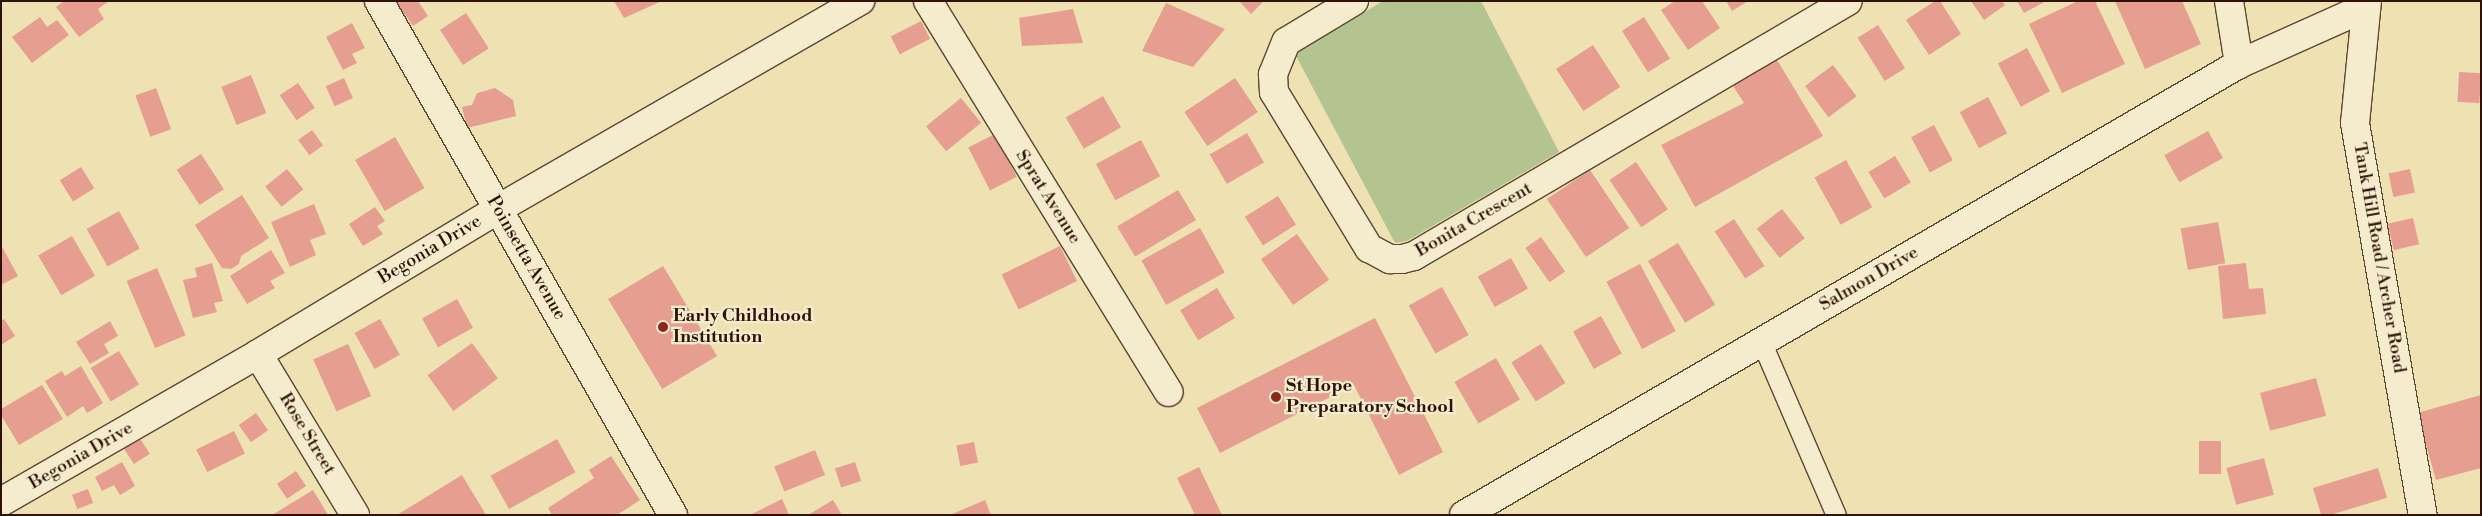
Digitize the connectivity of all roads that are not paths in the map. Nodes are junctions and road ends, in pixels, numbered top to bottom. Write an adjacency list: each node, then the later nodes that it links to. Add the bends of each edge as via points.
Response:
1 (379, 1): 9 (street, Poinsetta Avenue)
2 (860, 1): 9 (street, Begonia Drive)
3 (928, 1): 12 (street, Sprat Avenue)
4 (1354, 1): 5 (street, Bonita Crescent, via 1286,42 1273,74 1274,92 1369,248 1390,259 1402,259 1414,256)
5 (1848, 1)
6 (2229, 1): 8 (street)
7 (2366, 5): 8 (street, Salmon Drive); 18 (street, Tank Hill Road / Archer Road, via 2355,123)
8 (2239, 64): 10 (street, Salmon Drive)
9 (498, 209): 11 (street, Begonia Drive); 15 (street, Poinsetta Avenue)
10 (1761, 342): 16 (street, Salmon Drive); 17 (lane)
11 (258, 354): 13 (street, Begonia Drive); 14 (street, Rose Street)
12 (1169, 392)
13 (1, 502)
14 (355, 515)
15 (673, 515)
16 (1464, 515)
17 (1836, 515)
18 (2423, 515)

